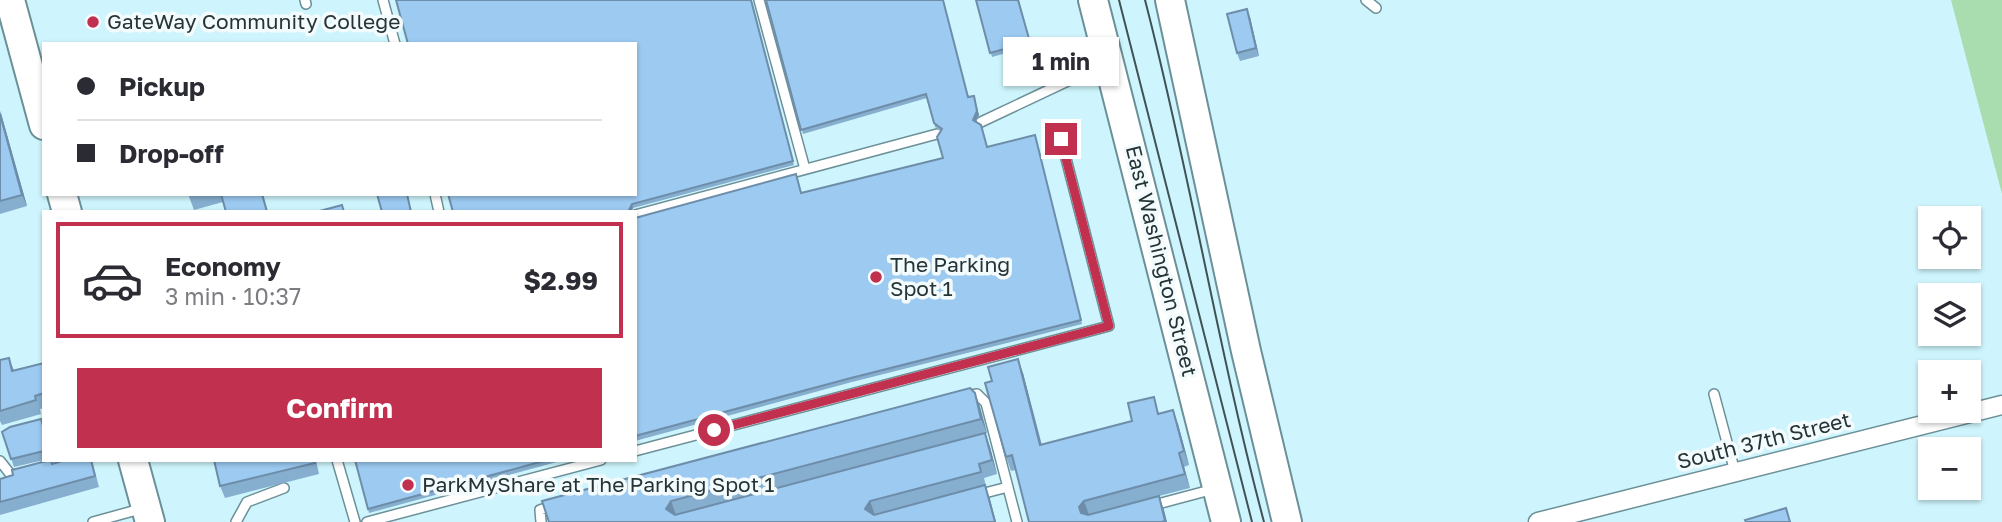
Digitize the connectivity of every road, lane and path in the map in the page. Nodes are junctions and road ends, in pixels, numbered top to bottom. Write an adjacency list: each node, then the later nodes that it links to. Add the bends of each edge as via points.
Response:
1 (10, 0): 8 (main road)
2 (383, 0): 9 (lane)
3 (760, 0): 15 (lane)
4 (1093, 0): 10 (main road, East Washington Street)
5 (1170, 0): 43 (main road)
6 (1366, 0): 7 (lane)
7 (1377, 8)
8 (9, 29): 11 (main road)
9 (394, 42)
10 (1110, 62): 12 (lane); 31 (main road, East Washington Street)
11 (42, 120)
12 (981, 122)
13 (937, 134): 15 (lane)
14 (1061, 139): 22 (lane, via 1109,326)
15 (805, 169): 16 (lane)
16 (637, 214)
17 (1714, 394): 28 (lane)
18 (957, 398): 20 (lane, via 981,396)
19 (2002, 405): 28 (street, South 37th Street)
20 (995, 438): 21 (lane); 29 (lane)
21 (982, 442)
22 (637, 450)
23 (0, 461): 27 (lane, via 12,475)
24 (134, 462): 35 (main road)
25 (338, 462): 38 (lane)
26 (593, 462): 39 (lane)
27 (34, 471)
28 (1735, 472): 44 (street, South 37th Street)
29 (1008, 487): 32 (lane); 41 (lane)
30 (284, 488): 37 (lane, via 247,502)
31 (1217, 488): 34 (lane); 42 (main road, East Washington Street)
32 (969, 497)
33 (560, 503): 40 (lane, via 540,510)
34 (1138, 509)
35 (148, 515): 36 (lane)
36 (93, 522)
37 (236, 522)
38 (355, 522)
39 (367, 522)
40 (541, 522)
41 (1017, 522)
42 (1226, 522)
43 (1287, 522)
44 (1538, 522)

